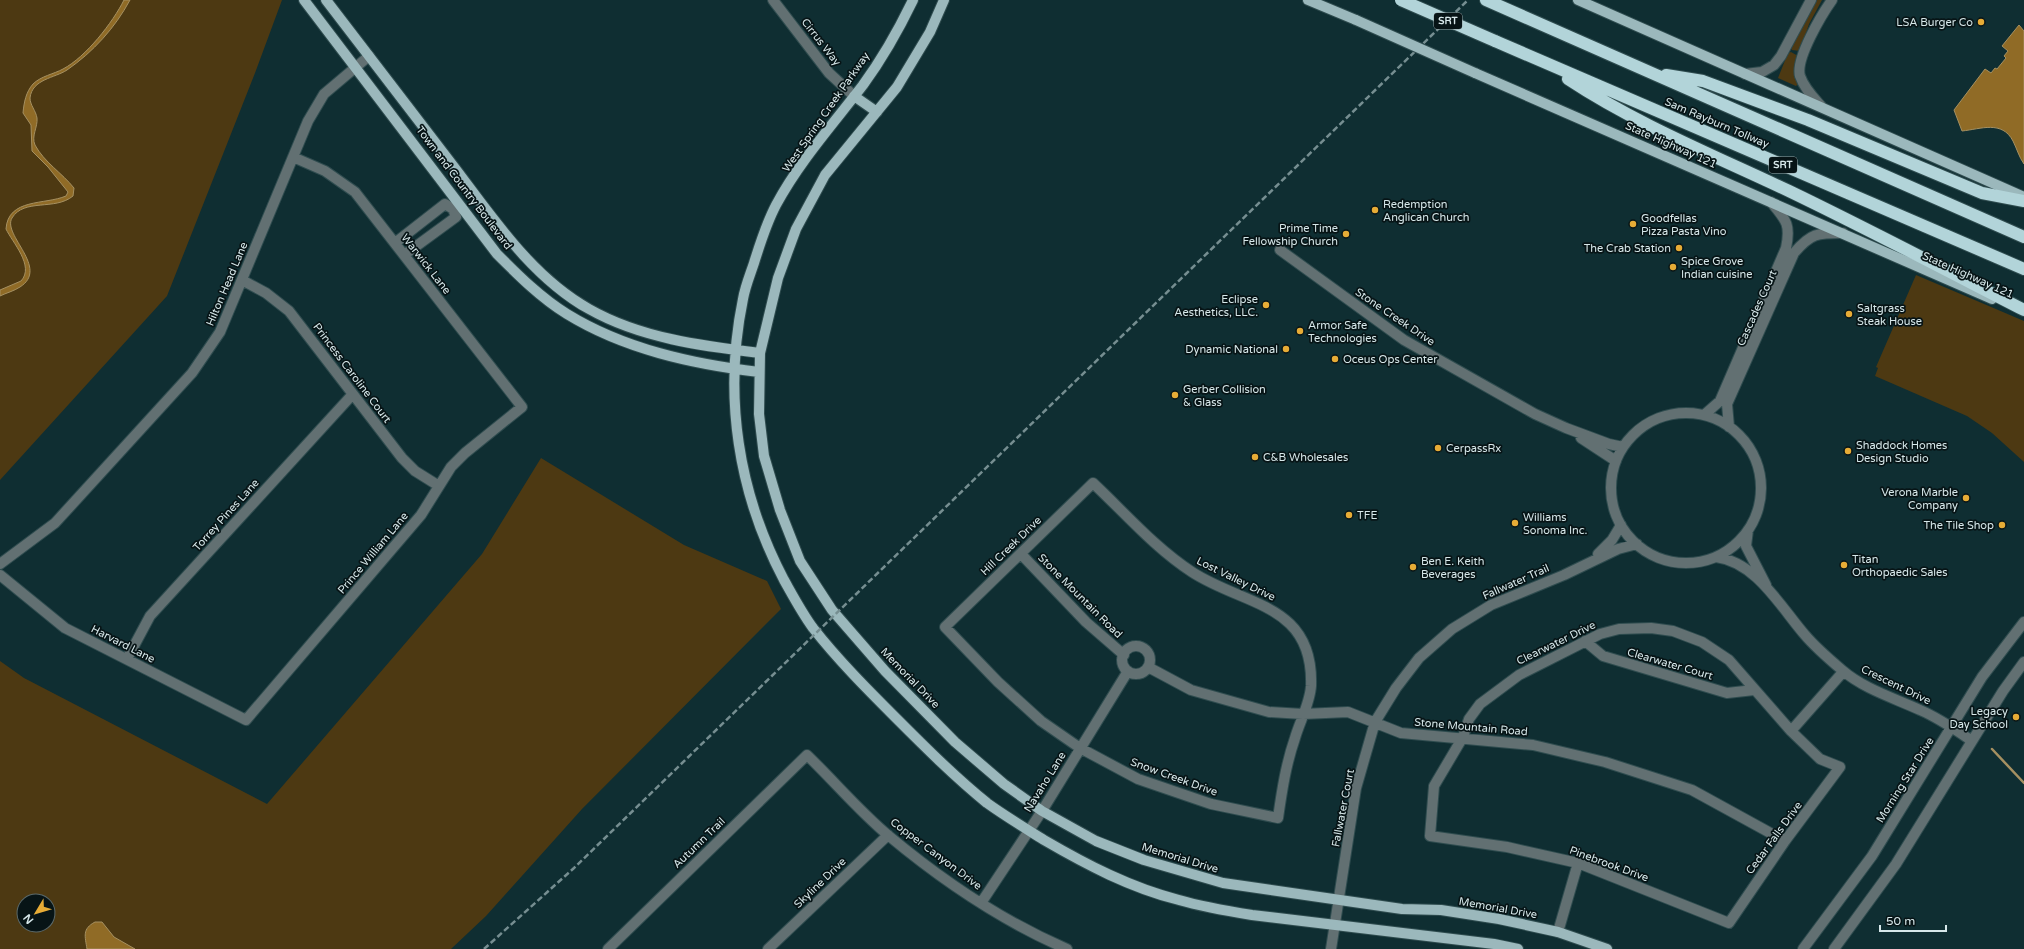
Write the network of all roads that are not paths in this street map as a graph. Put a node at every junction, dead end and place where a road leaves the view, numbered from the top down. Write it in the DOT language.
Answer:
graph roads {
  1 [pos="304,0"];
  2 [pos="326,0"];
  3 [pos="773,0"];
  4 [pos="913,0"];
  5 [pos="944,0"];
  6 [pos="1308,0"];
  7 [pos="1401,0"];
  8 [pos="1486,0"];
  9 [pos="1578,0"];
  10 [pos="1810,0"];
  11 [pos="1832,0"];
  12 [pos="369,56"];
  13 [pos="1542,61"];
  14 [pos="356,67"];
  15 [pos="1651,73"];
  16 [pos="1745,74"];
  17 [pos="854,96"];
  18 [pos="1821,106"];
  19 [pos="877,112"];
  20 [pos="293,157"];
  21 [pos="2024,197"];
  22 [pos="2024,201"];
  23 [pos="1771,202"];
  24 [pos="456,206"];
  25 [pos="486,210"];
  26 [pos="472,221"];
  27 [pos="1844,233"];
  28 [pos="2024,237"];
  29 [pos="395,243"];
  30 [pos="1280,250"];
  31 [pos="404,256"];
  32 [pos="2024,270"];
  33 [pos="242,280"];
  34 [pos="578,302"];
  35 [pos="2024,310"];
  36 [pos="2024,313"];
  37 [pos="570,316"];
  38 [pos="736,350"];
  39 [pos="760,353"];
  40 [pos="735,369"];
  41 [pos="759,372"];
  42 [pos="352,395"];
  43 [pos="522,407"];
  44 [pos="1704,415"];
  45 [pos="1729,426"];
  46 [pos="1566,428"];
  47 [pos="1623,447"];
  48 [pos="1616,462"];
  49 [pos="1093,483"];
  50 [pos="439,486"];
  51 [pos="1621,525"];
  52 [pos="1748,530"];
  53 [pos="1637,544"];
  54 [pos="1021,554"];
  55 [pos="1716,557"];
  56 [pos="1592,560"];
  57 [pos="0,564"];
  58 [pos="0,575"];
  59 [pos="1768,590"];
  60 [pos="2024,622"];
  61 [pos="946,627"];
  62 [pos="1585,641"];
  63 [pos="1124,655"];
  64 [pos="127,659"];
  65 [pos="2024,662"];
  66 [pos="1148,667"];
  67 [pos="1128,671"];
  68 [pos="1844,672"];
  69 [pos="1754,690"];
  70 [pos="1303,714"];
  71 [pos="246,720"];
  72 [pos="1375,722"];
  73 [pos="1952,728"];
  74 [pos="1791,731"];
  75 [pos="1463,737"];
  76 [pos="1972,741"];
  77 [pos="1080,748"];
  78 [pos="807,754"];
  79 [pos="1840,767"];
  80 [pos="1042,811"];
  81 [pos="1278,818"];
  82 [pos="1029,830"];
  83 [pos="888,835"];
  84 [pos="1430,836"];
  85 [pos="1785,841"];
  86 [pos="1578,863"];
  87 [pos="1338,900"];
  88 [pos="981,903"];
  89 [pos="1728,923"];
  90 [pos="1334,925"];
  91 [pos="1558,932"];
  92 [pos="608,949"];
  93 [pos="768,949"];
  94 [pos="1067,949"];
  95 [pos="1331,949"];
  96 [pos="1518,949"];
  97 [pos="1607,949"];
  98 [pos="1803,949"];
  99 [pos="1834,949"];
  1 -- 14 [label="main road, Town and Country Boulevard"];
  2 -- 12 [label="main road, Town and Country Boulevard"];
  3 -- 17 [label="street, Cirrus Way"];
  4 -- 17 [label="main road, West Spring Creek Parkway"];
  5 -- 19 [label="main road"];
  6 -- 23 [label="main road, State Highway 121, bridge"];
  7 -- 13 [label="highway, Sam Rayburn Tollway / SRT, bridge"];
  8 -- 15 [label="highway, Sam Rayburn Tollway"];
  9 -- 16 [label="main road"];
  10 -- 16 [label="street"];
  11 -- 18 [label="street"];
  12 -- 14 [label="street, Hilton Head Lane"];
  12 -- 25 [label="main road, Town and Country Boulevard"];
  13 -- 32 [label="highway, Sam Rayburn Tollway / SRT"];
  13 -- 35 [label="highway"];
  14 -- 20 [label="street, Hilton Head Lane"];
  14 -- 24 [label="main road, Town and Country Boulevard"];
  15 -- 22 [label="highway"];
  15 -- 28 [label="highway, Sam Rayburn Tollway"];
  16 -- 18 [label="main road"];
  17 -- 19 [label="main road"];
  17 -- 38 [label="main road, West Spring Creek Parkway"];
  18 -- 21 [label="main road"];
  19 -- 39 [label="main road"];
  20 -- 29 [label="street, Warwick Lane"];
  20 -- 33 [label="street, Hilton Head Lane"];
  23 -- 27 [label="main road, State Highway 121"];
  23 -- 44 [label="street, Cascades Court"];
  24 -- 26 [label="main road, Town and Country Boulevard"];
  24 -- 29 [label="street"];
  24 -- 31 [label="street"];
  25 -- 26 [label="main road"];
  25 -- 34 [label="main road, Town and Country Boulevard"];
  26 -- 37 [label="main road, Town and Country Boulevard"];
  27 -- 36 [label="main road, State Highway 121"];
  27 -- 45 [label="street, Cascades Court"];
  29 -- 31 [label="street, Warwick Lane"];
  30 -- 46 [label="street, Stone Creek Drive"];
  31 -- 43 [label="street, Warwick Lane"];
  33 -- 42 [label="street, Princess Caroline Court"];
  33 -- 57 [label="street, Hilton Head Lane"];
  34 -- 37 [label="main road"];
  34 -- 38 [label="main road, Town and Country Boulevard"];
  37 -- 40 [label="main road, Town and Country Boulevard"];
  38 -- 39 [label="main road, Town and Country Boulevard"];
  38 -- 40 [label="main road, West Spring Creek Parkway"];
  39 -- 41 [label="main road"];
  40 -- 41 [label="main road, Town and Country Boulevard"];
  40 -- 82 [label="main road, West Spring Creek Parkway"];
  41 -- 80 [label="main road, Memorial Drive"];
  42 -- 50 [label="street, Princess Caroline Court"];
  42 -- 64 [label="street, Torrey Pines Lane"];
  43 -- 50 [label="street, Prince William Lane"];
  44 -- 45 [label="street"];
  44 -- 47 [label="street"];
  45 -- 52 [label="street"];
  46 -- 47 [label="street, Stone Creek Drive"];
  46 -- 48 [label="street, Stone Creek Drive"];
  47 -- 48 [label="street"];
  48 -- 51 [label="street"];
  49 -- 54 [label="street, Hill Creek Drive"];
  49 -- 70 [label="street, Lost Valley Drive"];
  50 -- 71 [label="street, Prince William Lane"];
  51 -- 53 [label="street"];
  51 -- 56 [label="street, Fallwater Trail"];
  52 -- 55 [label="street"];
  52 -- 59 [label="street, Crescent Drive"];
  53 -- 55 [label="street"];
  53 -- 56 [label="street, Fallwater Trail"];
  54 -- 61 [label="street, Hill Creek Drive"];
  54 -- 63 [label="street, Stone Mountain Road"];
  55 -- 59 [label="street, Crescent Drive"];
  56 -- 72 [label="street, Fallwater Trail"];
  58 -- 64 [label="street, Harvard Lane"];
  59 -- 68 [label="street, Crescent Drive"];
  60 -- 73 [label="street, Morning Star Drive"];
  61 -- 77 [label="street, Snow Creek Drive"];
  62 -- 69 [label="street, Clearwater Court"];
  62 -- 69 [label="street, Clearwater Drive"];
  62 -- 75 [label="street, Clearwater Drive"];
  63 -- 66 [label="street, Stone Mountain Road"];
  63 -- 67 [label="street, Stone Mountain Road"];
  64 -- 71 [label="street, Harvard Lane"];
  65 -- 76 [label="street"];
  66 -- 67 [label="street"];
  66 -- 70 [label="street, Stone Mountain Road"];
  67 -- 77 [label="street, Navaho Lane"];
  68 -- 73 [label="street, Crescent Drive"];
  68 -- 74 [label="street"];
  69 -- 74 [label="street, Clearwater Drive"];
  70 -- 72 [label="street, Stone Mountain Road"];
  70 -- 81 [label="street, Lost Valley Drive"];
  72 -- 75 [label="street, Stone Mountain Road"];
  72 -- 87 [label="street, Fallwater Court"];
  73 -- 76 [label="street, Crescent Drive"];
  73 -- 98 [label="street, Morning Star Drive"];
  74 -- 79 [label="street, Clearwater Drive"];
  75 -- 84 [label="street, Clearwater Drive"];
  75 -- 85 [label="street, Stone Mountain Road"];
  76 -- 99 [label="street"];
  77 -- 80 [label="street, Navaho Lane"];
  77 -- 81 [label="street, Snow Creek Drive"];
  78 -- 83 [label="street, Copper Canyon Drive"];
  78 -- 92 [label="street, Autumn Trail"];
  79 -- 85 [label="street, Cedar Falls Drive"];
  80 -- 82 [label="street, Navaho Lane"];
  80 -- 87 [label="main road, Memorial Drive"];
  82 -- 88 [label="street, Navaho Lane"];
  82 -- 90 [label="main road"];
  83 -- 88 [label="street, Copper Canyon Drive"];
  83 -- 93 [label="street, Skyline Drive"];
  84 -- 86 [label="street, Pinebrook Drive"];
  85 -- 89 [label="street, Cedar Falls Drive"];
  86 -- 89 [label="street, Pinebrook Drive"];
  86 -- 91 [label="street"];
  87 -- 90 [label="street, Fallwater Court"];
  87 -- 91 [label="main road, Memorial Drive"];
  88 -- 94 [label="street, Copper Canyon Drive"];
  90 -- 95 [label="street, Fallwater Court"];
  90 -- 96 [label="main road"];
  91 -- 97 [label="main road, Memorial Drive"];
}
